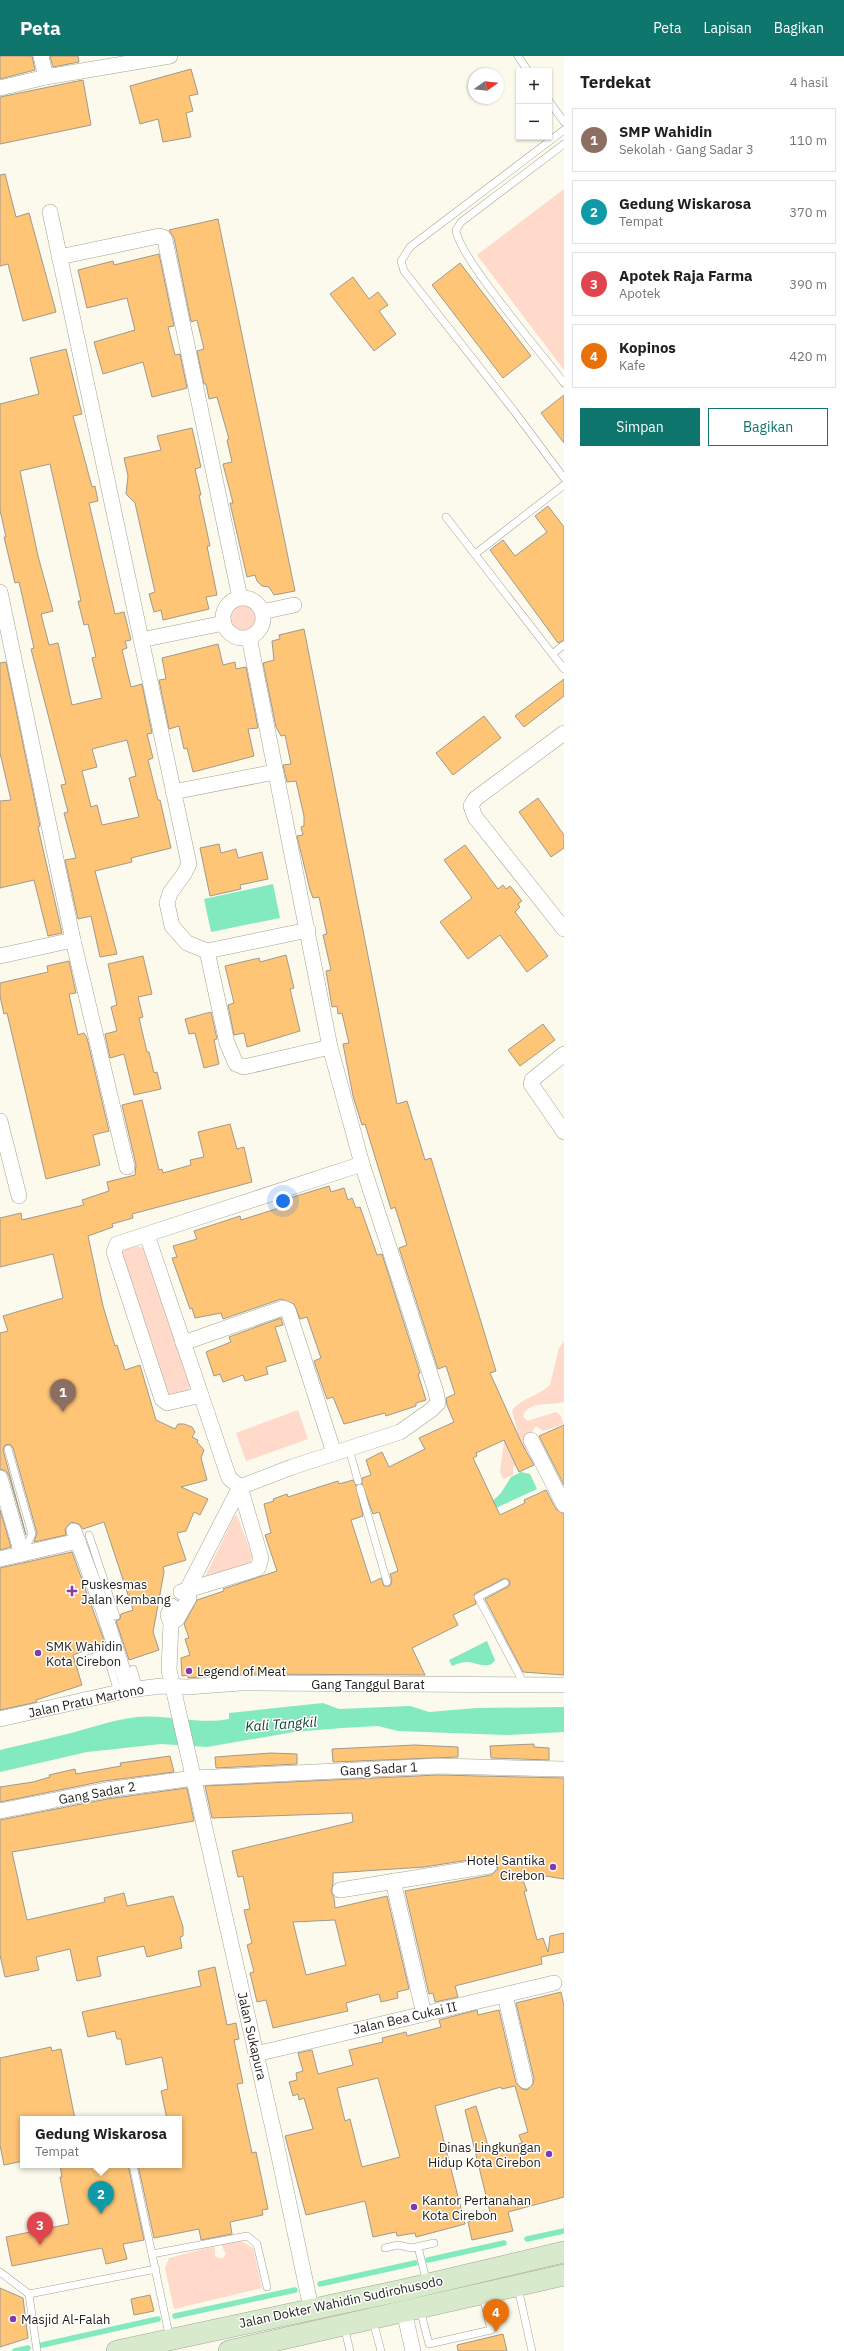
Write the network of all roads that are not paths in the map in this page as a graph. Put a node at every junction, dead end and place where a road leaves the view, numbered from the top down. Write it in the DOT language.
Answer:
graph roads {
  1 [pos="41,56"];
  2 [pos="170,56"];
  3 [pos="518,56"];
  4 [pos="526,68"];
  5 [pos="46,77"];
  6 [pos="0,88"];
  7 [pos="551,104"];
  8 [pos="564,122"];
  9 [pos="564,130"];
  10 [pos="564,144"];
  11 [pos="50,212"];
  12 [pos="59,257"];
  13 [pos="564,383"];
  14 [pos="564,478"];
  15 [pos="564,485"];
  16 [pos="446,517"];
  17 [pos="475,554"];
  18 [pos="0,592"];
  19 [pos="240,598"];
  20 [pos="294,605"];
  21 [pos="262,612"];
  22 [pos="224,623"];
  23 [pos="249,637"];
  24 [pos="141,640"];
  25 [pos="564,645"];
  26 [pos="552,654"];
  27 [pos="564,669"];
  28 [pos="564,733"];
  29 [pos="275,772"];
  30 [pos="173,792"];
  31 [pos="564,929"];
  32 [pos="308,930"];
  33 [pos="73,940"];
  34 [pos="207,951"];
  35 [pos="0,956"];
  36 [pos="330,1047"];
  37 [pos="564,1054"];
  38 [pos="0,1121"];
  39 [pos="564,1132"];
  40 [pos="362,1164"];
  41 [pos="127,1167"];
  42 [pos="19,1196"];
  43 [pos="147,1235"];
  44 [pos="183,1343"];
  45 [pos="201,1395"];
  46 [pos="531,1440"];
  47 [pos="8,1449"];
  48 [pos="342,1451"];
  49 [pos="15,1474"];
  50 [pos="0,1478"];
  51 [pos="240,1487"];
  52 [pos="564,1505"];
  53 [pos="80,1536"];
  54 [pos="22,1553"];
  55 [pos="0,1560"];
  56 [pos="387,1582"];
  57 [pos="505,1583"];
  58 [pos="179,1596"];
  59 [pos="116,1616"];
  60 [pos="171,1623"];
  61 [pos="87,1659"];
  62 [pos="133,1669"];
  63 [pos="524,1684"];
  64 [pos="564,1685"];
  65 [pos="173,1686"];
  66 [pos="128,1691"];
  67 [pos="0,1719"];
  68 [pos="564,1769"];
  69 [pos="193,1771"];
  70 [pos="0,1811"];
  71 [pos="489,1866"];
  72 [pos="393,1881"];
  73 [pos="340,1890"];
  74 [pos="554,1983"];
  75 [pos="505,1995"];
  76 [pos="424,2014"];
  77 [pos="256,2054"];
  78 [pos="525,2081"];
  79 [pos="134,2168"];
  80 [pos="434,2243"];
  81 [pos="418,2246"];
  82 [pos="385,2248"];
  83 [pos="564,2252"];
  84 [pos="152,2254"];
  85 [pos="156,2269"];
  86 [pos="0,2272"];
  87 [pos="564,2275"];
  88 [pos="427,2284"];
  89 [pos="517,2286"];
  90 [pos="267,2287"];
  91 [pos="28,2294"];
  92 [pos="483,2294"];
  93 [pos="311,2308"];
  94 [pos="412,2310"];
  95 [pos="373,2318"];
  96 [pos="344,2325"];
  97 [pos="170,2339"];
  98 [pos="430,2348"];
  99 [pos="37,2351"];
  100 [pos="117,2351"];
  101 [pos="229,2351"];
  102 [pos="350,2351"];
  103 [pos="381,2351"];
  104 [pos="413,2351"];
  105 [pos="532,2351"];
  1 -- 5 [label="street"];
  2 -- 5 [label="street"];
  3 -- 4 [label="lane"];
  5 -- 6 [label="street"];
  7 -- 8 [label="lane"];
  9 -- 14 [label="lane"];
  10 -- 13 [label="lane"];
  11 -- 12 [label="street"];
  12 -- 19 [label="street"];
  12 -- 24 [label="street"];
  15 -- 17 [label="lane"];
  16 -- 17 [label="lane"];
  17 -- 26 [label="lane"];
  18 -- 33 [label="street"];
  19 -- 21 [label="street"];
  19 -- 22 [label="street"];
  20 -- 21 [label="street"];
  21 -- 23 [label="street"];
  22 -- 23 [label="street"];
  22 -- 24 [label="street"];
  23 -- 29 [label="street"];
  24 -- 30 [label="street"];
  25 -- 26 [label="lane"];
  26 -- 27 [label="lane"];
  28 -- 31 [label="street"];
  29 -- 30 [label="street"];
  29 -- 32 [label="street"];
  30 -- 34 [label="street"];
  32 -- 34 [label="street"];
  32 -- 36 [label="street"];
  33 -- 35 [label="street"];
  33 -- 41 [label="street"];
  34 -- 36 [label="street"];
  36 -- 40 [label="street"];
  37 -- 39 [label="street"];
  38 -- 42 [label="street"];
  40 -- 43 [label="street"];
  40 -- 48 [label="street"];
  43 -- 44 [label="street"];
  43 -- 45 [label="street"];
  44 -- 45 [label="street"];
  44 -- 48 [label="street"];
  45 -- 51 [label="street"];
  46 -- 52 [label="street"];
  47 -- 49 [label="lane"];
  48 -- 51 [label="street"];
  48 -- 56 [label="lane"];
  49 -- 50 [label="lane"];
  49 -- 54 [label="lane"];
  50 -- 54 [label="street"];
  51 -- 58 [label="street"];
  51 -- 58 [label="street"];
  53 -- 54 [label="street"];
  53 -- 59 [label="lane"];
  53 -- 66 [label="street"];
  54 -- 55 [label="street"];
  57 -- 63 [label="lane"];
  58 -- 60 [label="street, Jalan Sukapura"];
  58 -- 60 [label="street"];
  60 -- 65 [label="street, Jalan Sukapura"];
  61 -- 66 [label="lane"];
  62 -- 66 [label="lane"];
  63 -- 64 [label="street, Gang Tanggul Barat"];
  63 -- 65 [label="street, Gang Tanggul Barat"];
  65 -- 66 [label="street, Jalan Pratu Martono"];
  65 -- 69 [label="street, Jalan Sukapura"];
  66 -- 67 [label="street, Jalan Pratu Martono"];
  68 -- 69 [label="street, Gang Sadar 1"];
  69 -- 70 [label="street, Gang Sadar 2"];
  69 -- 77 [label="street, Jalan Sukapura"];
  71 -- 72 [label="street"];
  72 -- 73 [label="street"];
  72 -- 76 [label="street"];
  74 -- 75 [label="street, Jalan Bea Cukai II"];
  75 -- 76 [label="street, Jalan Bea Cukai II"];
  75 -- 78 [label="street"];
  76 -- 77 [label="street, Jalan Bea Cukai II"];
  77 -- 93 [label="street, Jalan Sukapura"];
  79 -- 84 [label="lane"];
  80 -- 81 [label="lane"];
  81 -- 82 [label="lane"];
  81 -- 88 [label="lane"];
  83 -- 88 [label="main road, Jalan Dokter Wahidin Sudirohusodo"];
  84 -- 85 [label="lane"];
  84 -- 90 [label="lane"];
  85 -- 91 [label="lane"];
  85 -- 97 [label="lane"];
  86 -- 91 [label="lane"];
  87 -- 89 [label="main road, Jalan Dokter Wahidin Sudirohusodo"];
  88 -- 93 [label="main road, Jalan Dokter Wahidin Sudirohusodo"];
  89 -- 92 [label="main road, Jalan Dokter Wahidin Sudirohusodo"];
  89 -- 105 [label="lane"];
  91 -- 99 [label="lane"];
  92 -- 94 [label="main road, Jalan Dokter Wahidin Sudirohusodo"];
  92 -- 98 [label="lane"];
  93 -- 97 [label="main road, Jalan Dokter Wahidin Sudirohusodo"];
  94 -- 95 [label="main road, Jalan Dokter Wahidin Sudirohusodo"];
  94 -- 98 [label="lane"];
  94 -- 104 [label="street"];
  95 -- 96 [label="main road, Jalan Dokter Wahidin Sudirohusodo"];
  95 -- 103 [label="lane"];
  96 -- 101 [label="main road, Jalan Dokter Wahidin Sudirohusodo"];
  96 -- 102 [label="lane"];
  97 -- 100 [label="main road, Jalan Dokter Wahidin Sudirohusodo"];
}
